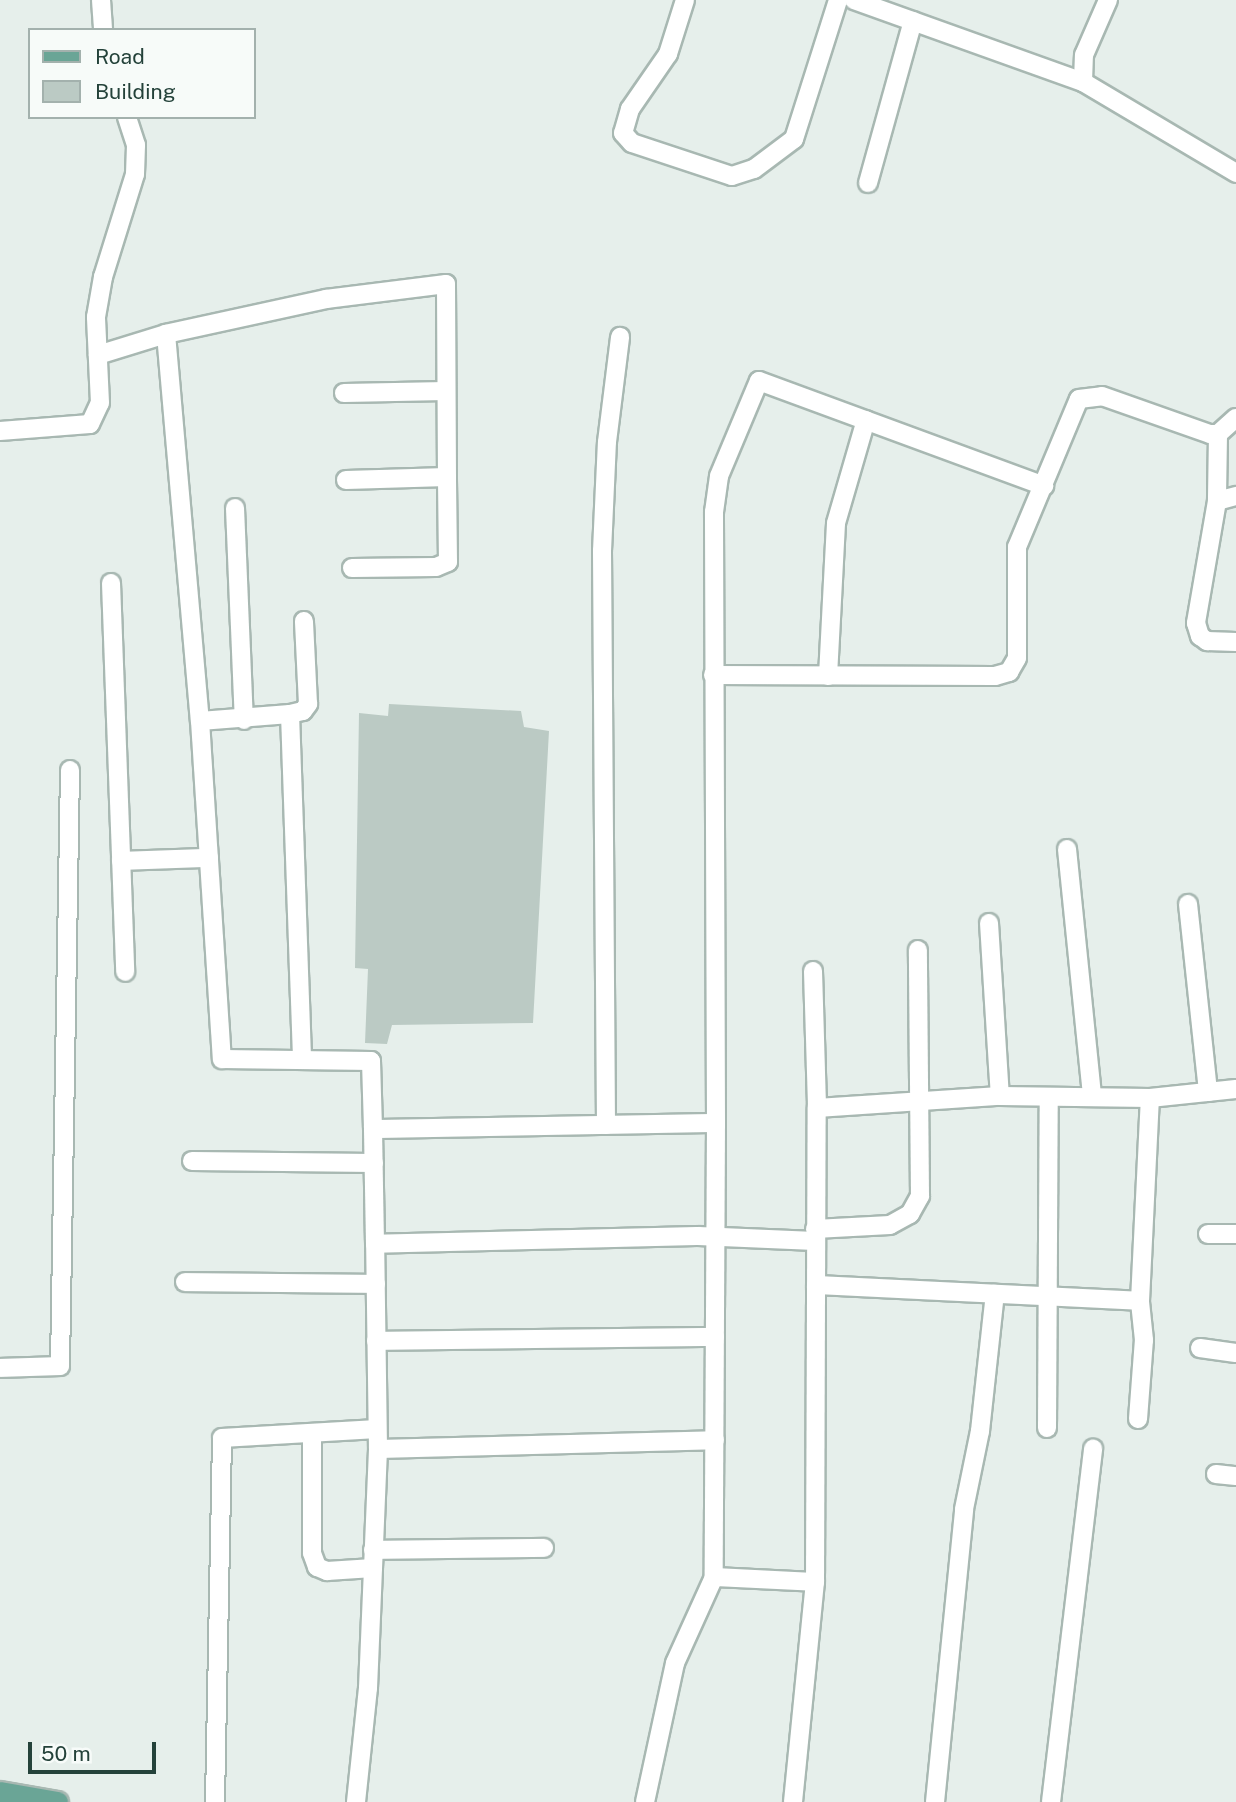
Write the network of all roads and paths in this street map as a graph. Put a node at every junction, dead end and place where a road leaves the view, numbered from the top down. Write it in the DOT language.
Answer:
graph roads {
  1 [pos="102,0"];
  2 [pos="685,0"];
  3 [pos="838,0"];
  4 [pos="854,0"];
  5 [pos="1108,0"];
  6 [pos="913,21"];
  7 [pos="103,28"];
  8 [pos="1083,82"];
  9 [pos="128,119"];
  10 [pos="1236,173"];
  11 [pos="868,183"];
  12 [pos="166,334"];
  13 [pos="620,338"];
  14 [pos="98,355"];
  15 [pos="446,391"];
  16 [pos="344,393"];
  17 [pos="1236,418"];
  18 [pos="866,420"];
  19 [pos="0,431"];
  20 [pos="1218,434"];
  21 [pos="447,477"];
  22 [pos="346,480"];
  23 [pos="1044,486"];
  24 [pos="1236,496"];
  25 [pos="1217,501"];
  26 [pos="235,508"];
  27 [pos="352,568"];
  28 [pos="111,583"];
  29 [pos="304,621"];
  30 [pos="1236,642"];
  31 [pos="713,675"];
  32 [pos="828,676"];
  33 [pos="290,714"];
  34 [pos="244,720"];
  35 [pos="200,721"];
  36 [pos="70,770"];
  37 [pos="1067,849"];
  38 [pos="209,858"];
  39 [pos="121,861"];
  40 [pos="1188,904"];
  41 [pos="989,923"];
  42 [pos="918,950"];
  43 [pos="813,971"];
  44 [pos="125,972"];
  45 [pos="302,1060"];
  46 [pos="1236,1089"];
  47 [pos="1208,1092"];
  48 [pos="999,1096"];
  49 [pos="1049,1097"];
  50 [pos="1092,1097"];
  51 [pos="1150,1098"];
  52 [pos="921,1100"];
  53 [pos="817,1108"];
  54 [pos="716,1123"];
  55 [pos="606,1125"];
  56 [pos="373,1129"];
  57 [pos="192,1161"];
  58 [pos="374,1163"];
  59 [pos="1208,1234"];
  60 [pos="1236,1234"];
  61 [pos="815,1235"];
  62 [pos="715,1237"];
  63 [pos="376,1244"];
  64 [pos="185,1282"];
  65 [pos="376,1284"];
  66 [pos="816,1285"];
  67 [pos="995,1294"];
  68 [pos="1051,1297"];
  69 [pos="1140,1301"];
  70 [pos="715,1338"];
  71 [pos="376,1341"];
  72 [pos="1200,1348"];
  73 [pos="1236,1353"];
  74 [pos="0,1368"];
  75 [pos="1138,1419"];
  76 [pos="1047,1428"];
  77 [pos="377,1429"];
  78 [pos="312,1433"];
  79 [pos="715,1440"];
  80 [pos="1093,1448"];
  81 [pos="378,1449"];
  82 [pos="1216,1474"];
  83 [pos="1236,1476"];
  84 [pos="544,1548"];
  85 [pos="373,1559"];
  86 [pos="714,1577"];
  87 [pos="815,1583"];
  88 [pos="0,1792"];
  89 [pos="57,1802"];
  90 [pos="215,1802"];
  91 [pos="356,1802"];
  92 [pos="645,1802"];
  93 [pos="793,1802"];
  94 [pos="936,1802"];
  95 [pos="1051,1802"];
  1 -- 7 [label="street"];
  2 -- 3 [label="street"];
  4 -- 6 [label="street"];
  5 -- 8 [label="street"];
  6 -- 8 [label="street"];
  6 -- 11 [label="street"];
  8 -- 10 [label="street"];
  9 -- 14 [label="street"];
  12 -- 14 [label="street"];
  12 -- 15 [label="street"];
  12 -- 35 [label="street"];
  13 -- 55 [label="street"];
  14 -- 19 [label="street"];
  15 -- 16 [label="street"];
  15 -- 21 [label="street"];
  17 -- 20 [label="street"];
  18 -- 23 [label="street"];
  18 -- 31 [label="street"];
  18 -- 32 [label="street"];
  20 -- 23 [label="street"];
  20 -- 25 [label="street"];
  21 -- 22 [label="street"];
  21 -- 27 [label="street"];
  23 -- 32 [label="street"];
  24 -- 25 [label="street"];
  25 -- 30 [label="street"];
  26 -- 34 [label="street"];
  28 -- 39 [label="street"];
  29 -- 33 [label="street"];
  31 -- 32 [label="street"];
  31 -- 54 [label="street"];
  33 -- 34 [label="street"];
  33 -- 45 [label="street"];
  34 -- 35 [label="street"];
  35 -- 38 [label="street"];
  36 -- 74 [label="street"];
  37 -- 50 [label="street"];
  38 -- 39 [label="street"];
  38 -- 45 [label="street"];
  39 -- 44 [label="street"];
  40 -- 47 [label="street"];
  41 -- 48 [label="street"];
  42 -- 52 [label="street"];
  43 -- 53 [label="street"];
  45 -- 56 [label="street"];
  46 -- 47 [label="street"];
  47 -- 51 [label="street"];
  48 -- 49 [label="street"];
  48 -- 52 [label="street"];
  49 -- 50 [label="street"];
  49 -- 68 [label="street"];
  50 -- 51 [label="street"];
  51 -- 69 [label="street"];
  52 -- 53 [label="street"];
  52 -- 61 [label="street"];
  53 -- 61 [label="street"];
  54 -- 55 [label="street"];
  54 -- 62 [label="street"];
  55 -- 56 [label="street"];
  56 -- 58 [label="street"];
  57 -- 58 [label="street"];
  58 -- 63 [label="street"];
  59 -- 60 [label="street"];
  61 -- 62 [label="street"];
  61 -- 66 [label="street"];
  62 -- 63 [label="street"];
  62 -- 70 [label="street"];
  63 -- 65 [label="street"];
  64 -- 65 [label="street"];
  65 -- 71 [label="street"];
  66 -- 67 [label="street"];
  66 -- 87 [label="street"];
  67 -- 68 [label="street"];
  67 -- 94 [label="street"];
  68 -- 69 [label="street"];
  68 -- 76 [label="street"];
  69 -- 75 [label="street"];
  70 -- 71 [label="street"];
  70 -- 79 [label="street"];
  71 -- 77 [label="street"];
  72 -- 73 [label="street"];
  77 -- 78 [label="street"];
  77 -- 81 [label="street"];
  78 -- 85 [label="street"];
  78 -- 90 [label="street"];
  79 -- 81 [label="street"];
  79 -- 86 [label="street"];
  80 -- 95 [label="street"];
  81 -- 85 [label="street"];
  82 -- 83 [label="street"];
  84 -- 85 [label="street"];
  85 -- 91 [label="street"];
  86 -- 87 [label="street"];
  86 -- 92 [label="street"];
  87 -- 93 [label="street"];
  88 -- 89 [label="main road"];
}
